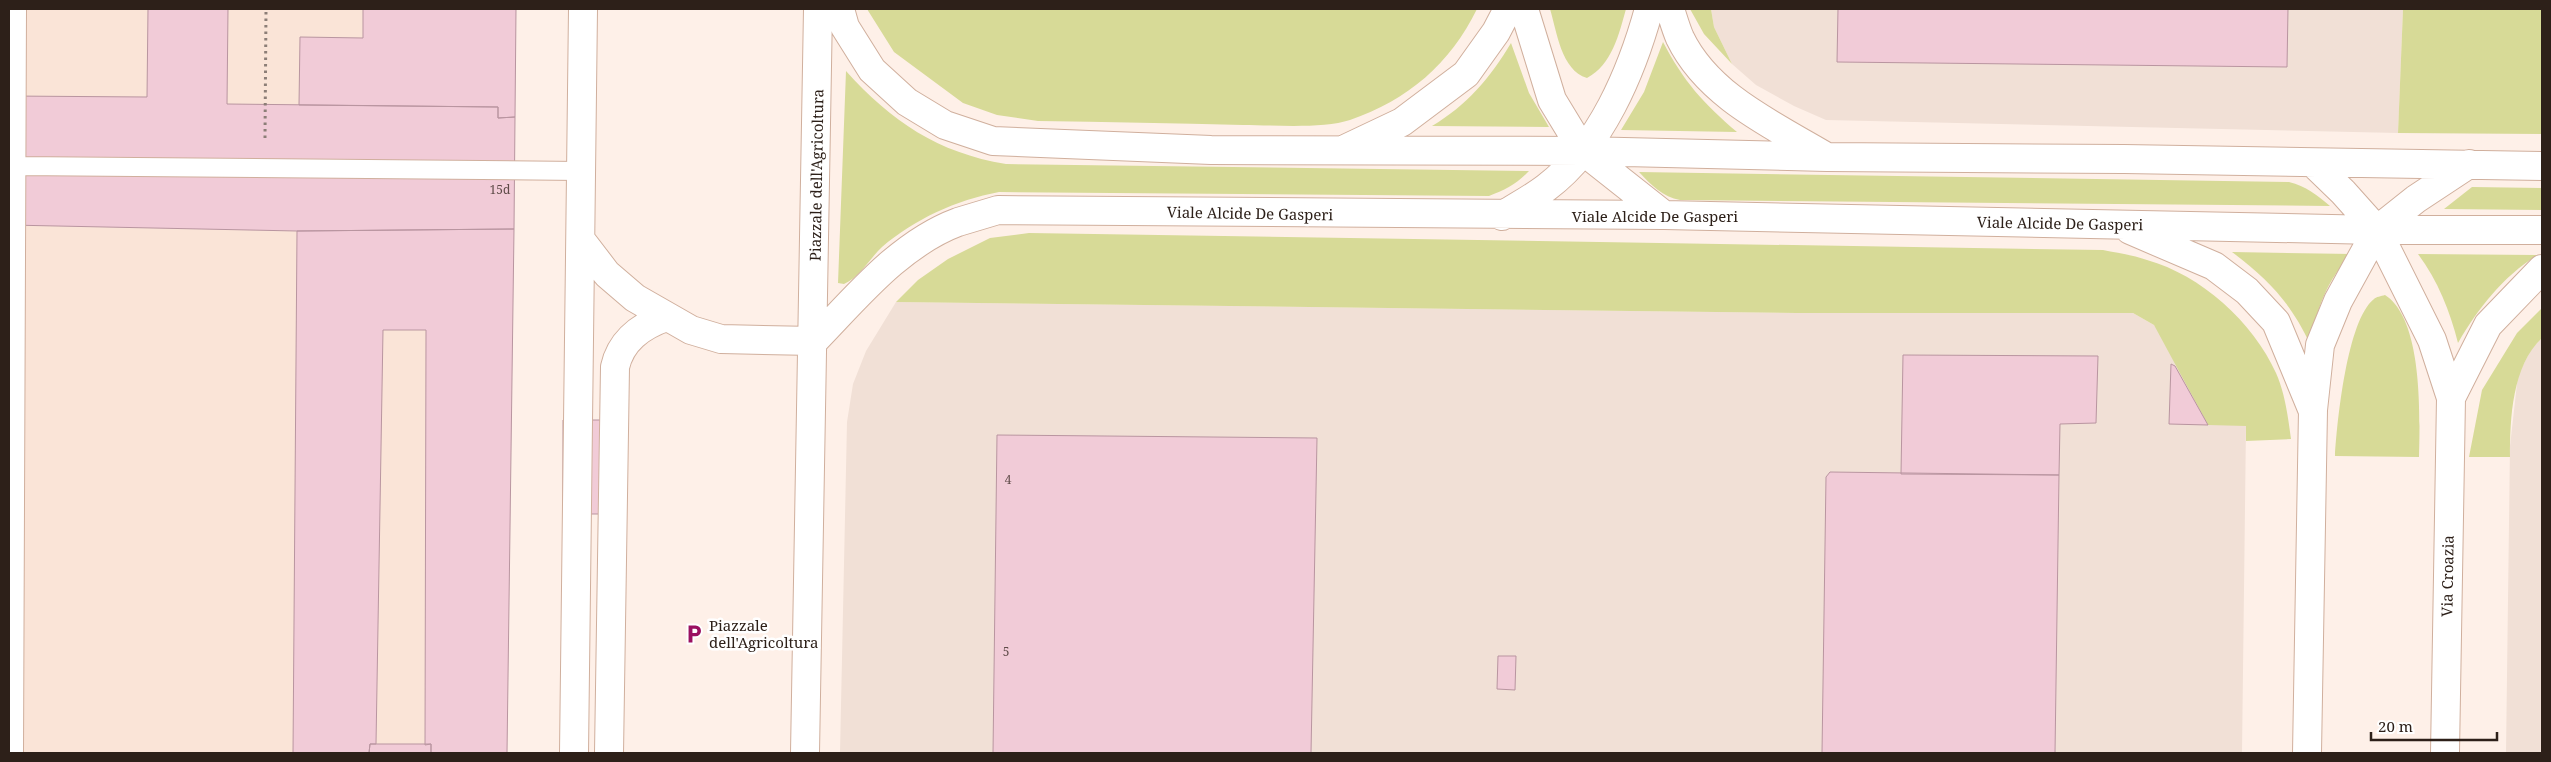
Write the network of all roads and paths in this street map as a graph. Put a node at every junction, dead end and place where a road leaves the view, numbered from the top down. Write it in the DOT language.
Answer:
graph roads {
  1 [pos="18,9"];
  2 [pos="266,9"];
  3 [pos="582,9"];
  4 [pos="818,9"];
  5 [pos="840,9"];
  6 [pos="1508,9"];
  7 [pos="1524,9"];
  8 [pos="1649,9"];
  9 [pos="1670,9"];
  10 [pos="1583,151"];
  11 [pos="1339,152"];
  12 [pos="1827,157"];
  13 [pos="2313,163"];
  14 [pos="2469,164"];
  15 [pos="17,166"];
  16 [pos="2542,166"];
  17 [pos="264,169"];
  18 [pos="581,172"];
  19 [pos="1664,215"];
  20 [pos="1502,216"];
  21 [pos="2116,224"];
  22 [pos="2377,230"];
  23 [pos="2542,230"];
  24 [pos="580,240"];
  25 [pos="2542,270"];
  26 [pos="666,317"];
  27 [pos="814,341"];
  28 [pos="2451,398"];
  29 [pos="2313,410"];
  30 [pos="14,753"];
  31 [pos="574,753"];
  32 [pos="609,753"];
  33 [pos="805,753"];
  34 [pos="2307,753"];
  35 [pos="2445,753"];
  1 -- 15 [label="lane"];
  2 -- 17 [label="path"];
  3 -- 18 [label="street"];
  4 -- 27 [label="street, Piazzale dell'Agricoltura"];
  5 -- 11 [label="street"];
  6 -- 11 [label="street"];
  7 -- 10 [label="street"];
  8 -- 10 [label="street"];
  9 -- 12 [label="street"];
  10 -- 11 [label="street"];
  10 -- 12 [label="street"];
  10 -- 19 [label="street"];
  10 -- 20 [label="street"];
  12 -- 13 [label="street"];
  13 -- 14 [label="street"];
  13 -- 22 [label="street, Via Croazia"];
  14 -- 16 [label="street"];
  14 -- 22 [label="street"];
  15 -- 17 [label="lane"];
  15 -- 30 [label="lane"];
  17 -- 18 [label="lane"];
  18 -- 24 [label="street"];
  19 -- 20 [label="street, Viale Alcide De Gasperi"];
  19 -- 21 [label="street, Viale Alcide De Gasperi"];
  20 -- 27 [label="street, Viale Alcide De Gasperi"];
  21 -- 22 [label="street, Viale Alcide De Gasperi"];
  21 -- 29 [label="street"];
  22 -- 23 [label="street, Viale Alcide De Gasperi"];
  22 -- 28 [label="street, Via Croazia"];
  22 -- 29 [label="street"];
  24 -- 26 [label="street"];
  24 -- 31 [label="street"];
  25 -- 28 [label="street, Via Croazia"];
  26 -- 27 [label="street"];
  26 -- 32 [label="street"];
  27 -- 33 [label="street, Piazzale dell'Agricoltura"];
  28 -- 35 [label="street, Via Croazia"];
  29 -- 34 [label="street"];
}
